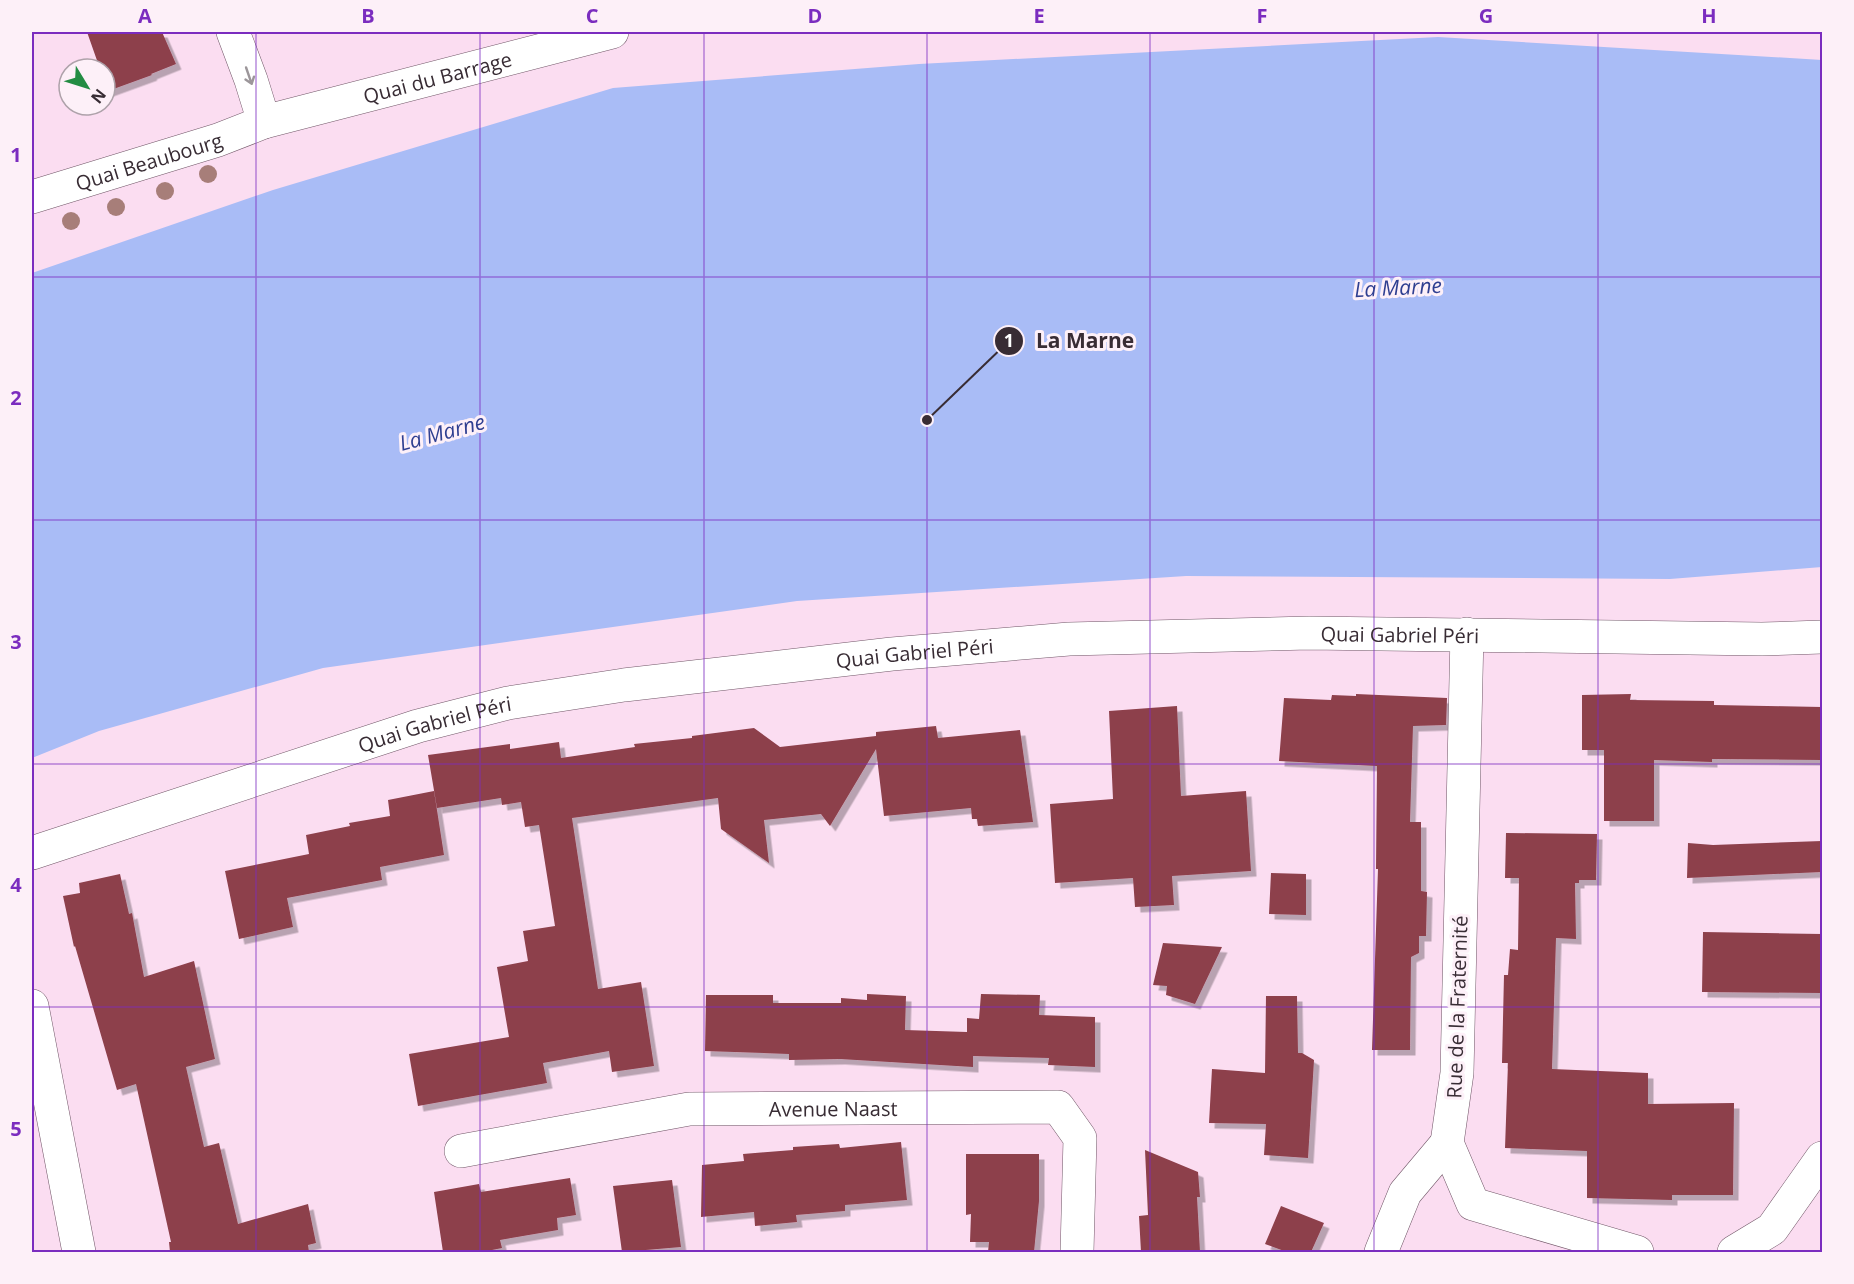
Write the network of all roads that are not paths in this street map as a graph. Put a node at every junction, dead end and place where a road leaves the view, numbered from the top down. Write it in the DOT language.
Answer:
graph roads {
  1 [pos="233,32"];
  2 [pos="612,32"];
  3 [pos="264,122"];
  4 [pos="32,197"];
  5 [pos="1467,634"];
  6 [pos="1822,637"];
  7 [pos="32,853"];
  8 [pos="32,1006"];
  9 [pos="1448,1143"];
  10 [pos="461,1151"];
  11 [pos="1822,1158"];
  12 [pos="1778,1241"];
  13 [pos="79,1252"];
  14 [pos="1077,1252"];
  15 [pos="1380,1252"];
  16 [pos="1637,1252"];
  17 [pos="1734,1252"];
  1 -- 3 [label="street, one-way"];
  2 -- 3 [label="street, Quai du Barrage"];
  3 -- 4 [label="street, Quai Beaubourg"];
  5 -- 6 [label="street, Quai Gabriel Péri"];
  5 -- 7 [label="street, Quai Gabriel Péri"];
  5 -- 9 [label="street, Rue de la Fraternité"];
  8 -- 13 [label="street"];
  9 -- 15 [label="street"];
  9 -- 16 [label="street, Rue de la Fraternité"];
  10 -- 14 [label="street, Avenue Naast"];
  11 -- 12 [label="street"];
  12 -- 17 [label="street"];
}
